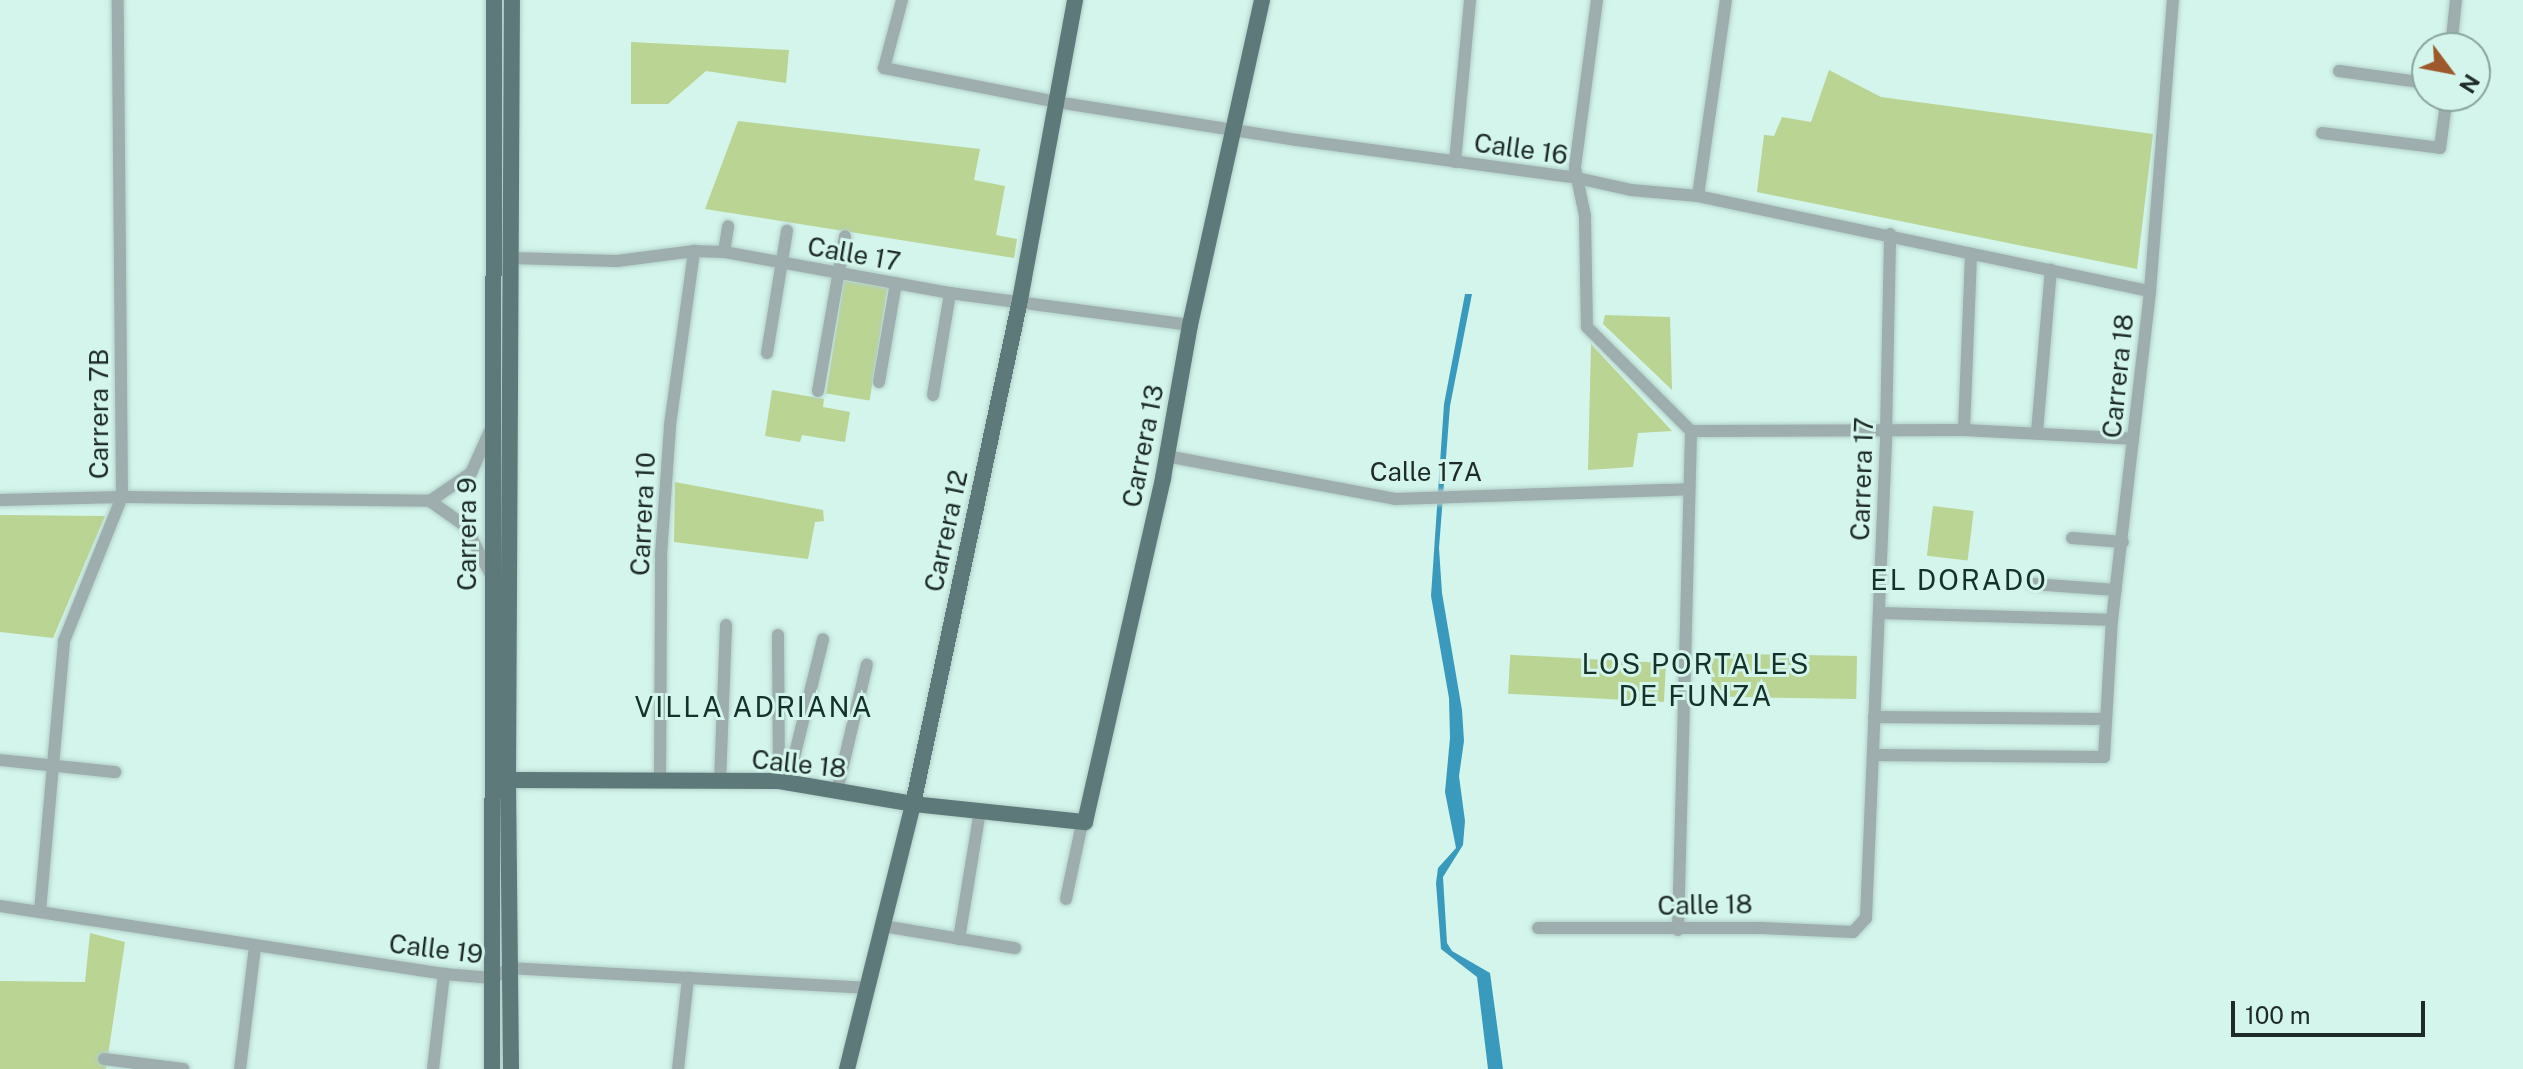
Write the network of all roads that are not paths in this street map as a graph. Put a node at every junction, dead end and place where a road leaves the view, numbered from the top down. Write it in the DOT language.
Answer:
graph roads {
  1 [pos="118,0"];
  2 [pos="494,0"];
  3 [pos="512,0"];
  4 [pos="902,0"];
  5 [pos="1075,0"];
  6 [pos="1262,0"];
  7 [pos="1470,0"];
  8 [pos="1597,0"];
  9 [pos="1726,0"];
  10 [pos="2173,0"];
  11 [pos="2456,0"];
  12 [pos="2453,32"];
  13 [pos="2339,71"];
  14 [pos="2411,81"];
  15 [pos="1057,102"];
  16 [pos="2445,112"];
  17 [pos="1234,130"];
  18 [pos="2322,133"];
  19 [pos="1455,162"];
  20 [pos="1577,178"];
  21 [pos="1698,196"];
  22 [pos="728,226"];
  23 [pos="787,231"];
  24 [pos="1890,234"];
  25 [pos="845,236"];
  26 [pos="694,251"];
  27 [pos="724,252"];
  28 [pos="1971,255"];
  29 [pos="510,258"];
  30 [pos="783,264"];
  31 [pos="2051,270"];
  32 [pos="838,273"];
  33 [pos="896,283"];
  34 [pos="2150,291"];
  35 [pos="950,293"];
  36 [pos="1020,300"];
  37 [pos="1190,325"];
  38 [pos="767,353"];
  39 [pos="879,382"];
  40 [pos="818,391"];
  41 [pos="933,395"];
  42 [pos="491,428"];
  43 [pos="1964,430"];
  44 [pos="1691,431"];
  45 [pos="1886,431"];
  46 [pos="2037,432"];
  47 [pos="2133,439"];
  48 [pos="1166,456"];
  49 [pos="1689,489"];
  50 [pos="122,497"];
  51 [pos="0,500"];
  52 [pos="430,501"];
  53 [pos="2072,538"];
  54 [pos="2123,542"];
  55 [pos="491,574"];
  56 [pos="2033,584"];
  57 [pos="2116,590"];
  58 [pos="1879,613"];
  59 [pos="2112,620"];
  60 [pos="726,625"];
  61 [pos="778,635"];
  62 [pos="823,639"];
  63 [pos="867,664"];
  64 [pos="1874,717"];
  65 [pos="2106,719"];
  66 [pos="1873,755"];
  67 [pos="0,760"];
  68 [pos="53,767"];
  69 [pos="115,772"];
  70 [pos="508,780"];
  71 [pos="660,781"];
  72 [pos="720,782"];
  73 [pos="783,782"];
  74 [pos="837,791"];
  75 [pos="913,804"];
  76 [pos="980,811"];
  77 [pos="1082,824"];
  78 [pos="1066,899"];
  79 [pos="0,906"];
  80 [pos="40,911"];
  81 [pos="1866,918"];
  82 [pos="883,926"];
  83 [pos="1538,928"];
  84 [pos="1678,930"];
  85 [pos="959,939"];
  86 [pos="255,947"];
  87 [pos="1015,948"];
  88 [pos="510,968"];
  89 [pos="444,974"];
  90 [pos="493,978"];
  91 [pos="688,978"];
  92 [pos="867,988"];
  93 [pos="104,1059"];
  94 [pos="183,1069"];
  95 [pos="240,1069"];
  96 [pos="433,1069"];
  97 [pos="492,1069"];
  98 [pos="511,1069"];
  99 [pos="678,1069"];
  100 [pos="847,1069"];
  1 -- 50 [label="street, Carrera 7B"];
  2 -- 42 [label="main road, Carrera 9"];
  3 -- 29 [label="main road, Carrera 9"];
  4 -- 15 [label="street, Calle 16"];
  5 -- 15 [label="main road, Carrera 12"];
  6 -- 17 [label="main road, Carrera 13"];
  7 -- 19 [label="street"];
  8 -- 20 [label="street"];
  9 -- 21 [label="street"];
  10 -- 34 [label="street, Carrera 18"];
  11 -- 12 [label="street"];
  13 -- 14 [label="street"];
  15 -- 17 [label="street, Calle 16"];
  15 -- 36 [label="main road, Carrera 12"];
  16 -- 18 [label="street"];
  17 -- 19 [label="street, Calle 16"];
  17 -- 37 [label="main road, Carrera 13"];
  19 -- 20 [label="street, Calle 16"];
  20 -- 21 [label="street, Calle 16"];
  20 -- 44 [label="street"];
  21 -- 24 [label="street, Calle 16"];
  22 -- 27 [label="street"];
  23 -- 30 [label="street"];
  24 -- 28 [label="street, Calle 16"];
  24 -- 45 [label="street, Carrera 17"];
  25 -- 32 [label="street"];
  26 -- 27 [label="street, Calle 17"];
  26 -- 29 [label="street, Calle 17"];
  26 -- 71 [label="street, Carrera 10"];
  27 -- 30 [label="street, Calle 17"];
  28 -- 31 [label="street, Calle 16"];
  28 -- 43 [label="street"];
  29 -- 70 [label="main road, Carrera 9"];
  30 -- 32 [label="street, Calle 17"];
  30 -- 38 [label="street"];
  31 -- 34 [label="street, Calle 16"];
  31 -- 46 [label="street"];
  32 -- 33 [label="street, Calle 17"];
  32 -- 40 [label="street"];
  33 -- 35 [label="street, Calle 17"];
  33 -- 39 [label="street"];
  34 -- 47 [label="street, Carrera 18"];
  35 -- 36 [label="street, Calle 17"];
  35 -- 41 [label="street"];
  36 -- 37 [label="street, Calle 17"];
  36 -- 75 [label="main road, Carrera 12"];
  37 -- 48 [label="main road, Carrera 13"];
  42 -- 52 [label="street"];
  42 -- 55 [label="main road, Carrera 9"];
  43 -- 45 [label="street"];
  43 -- 46 [label="street"];
  44 -- 45 [label="street"];
  44 -- 49 [label="street"];
  45 -- 58 [label="street, Carrera 17"];
  46 -- 47 [label="street"];
  47 -- 54 [label="street, Carrera 18"];
  48 -- 49 [label="street, Calle 17A"];
  48 -- 77 [label="main road, Carrera 13"];
  49 -- 84 [label="street"];
  50 -- 51 [label="street"];
  50 -- 52 [label="street"];
  50 -- 68 [label="street, Carrera 7B"];
  52 -- 55 [label="street"];
  53 -- 54 [label="street"];
  54 -- 57 [label="street, Carrera 18"];
  55 -- 90 [label="main road, Carrera 9"];
  56 -- 57 [label="street"];
  57 -- 59 [label="street, Carrera 18"];
  58 -- 59 [label="street"];
  58 -- 64 [label="street, Carrera 17"];
  59 -- 65 [label="street, Carrera 18"];
  60 -- 72 [label="street"];
  61 -- 73 [label="street"];
  62 -- 73 [label="street"];
  63 -- 74 [label="street"];
  64 -- 65 [label="street"];
  64 -- 66 [label="street, Carrera 17"];
  65 -- 66 [label="street, Carrera 18"];
  66 -- 81 [label="street, Carrera 17"];
  67 -- 68 [label="street"];
  68 -- 69 [label="street"];
  68 -- 80 [label="street, Carrera 7B"];
  70 -- 71 [label="main road, Calle 18"];
  70 -- 88 [label="main road, Carrera 9"];
  71 -- 72 [label="main road, Calle 18"];
  72 -- 73 [label="main road, Calle 18"];
  73 -- 74 [label="main road, Calle 18"];
  74 -- 75 [label="main road, Calle 18"];
  75 -- 76 [label="main road, Calle 18"];
  75 -- 82 [label="main road, Carrera 12"];
  76 -- 77 [label="main road, Calle 18"];
  76 -- 85 [label="street"];
  77 -- 78 [label="street, Carrera 13"];
  79 -- 80 [label="street, Calle 19"];
  80 -- 86 [label="street, Calle 19"];
  81 -- 84 [label="street, Calle 18"];
  82 -- 85 [label="street"];
  82 -- 92 [label="main road, Carrera 12"];
  83 -- 84 [label="street, Calle 18"];
  85 -- 87 [label="street"];
  86 -- 89 [label="street, Calle 19"];
  86 -- 95 [label="street"];
  88 -- 90 [label="street, Calle 19"];
  88 -- 91 [label="street, Calle 19"];
  88 -- 98 [label="main road, Carrera 9"];
  89 -- 90 [label="street, Calle 19"];
  89 -- 96 [label="street"];
  90 -- 97 [label="main road, Carrera 9"];
  91 -- 92 [label="street, Calle 19"];
  91 -- 99 [label="street"];
  92 -- 100 [label="main road, Carrera 12"];
  93 -- 94 [label="street"];
}
